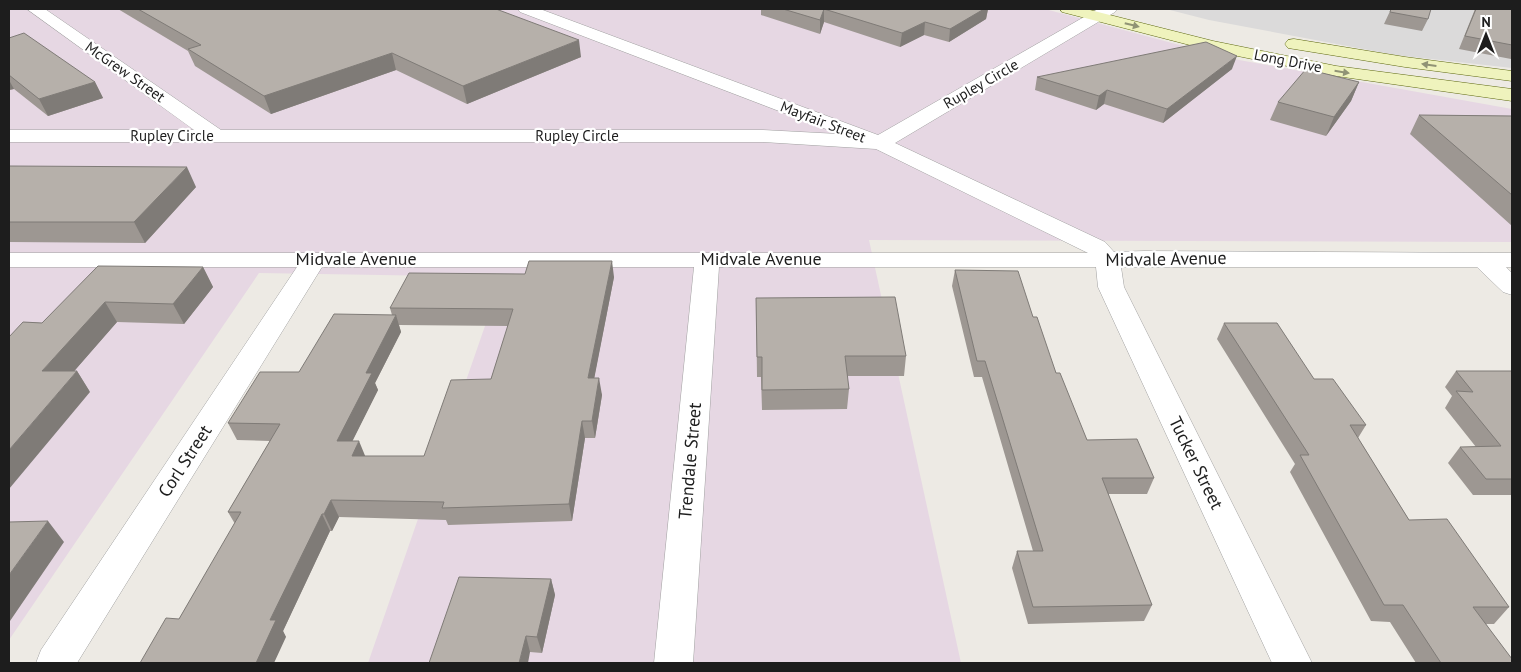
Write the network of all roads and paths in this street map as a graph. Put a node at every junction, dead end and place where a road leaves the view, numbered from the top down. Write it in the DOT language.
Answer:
graph roads {
  1 [pos="35,9"];
  2 [pos="526,9"];
  3 [pos="1068,9"];
  4 [pos="1129,9"];
  5 [pos="1103,12"];
  6 [pos="1147,13"];
  7 [pos="1276,41"];
  8 [pos="1453,68"];
  9 [pos="1512,76"];
  10 [pos="1466,90"];
  11 [pos="1512,95"];
  12 [pos="9,136"];
  13 [pos="216,136"];
  14 [pos="880,143"];
  15 [pos="315,259"];
  16 [pos="707,259"];
  17 [pos="9,260"];
  18 [pos="1107,260"];
  19 [pos="1484,260"];
  20 [pos="1512,260"];
  21 [pos="1512,287"];
  22 [pos="55,663"];
  23 [pos="673,663"];
  24 [pos="1292,663"];
  1 -- 13 [label="street, McGrew Street"];
  2 -- 14 [label="street, Mayfair Street"];
  3 -- 5 [label="main road, Long Drive"];
  4 -- 6 [label="main road"];
  5 -- 10 [label="main road, Long Drive, one-way"];
  5 -- 14 [label="street, Rupley Circle"];
  8 -- 7 [label="main road, Long Drive, one-way"];
  8 -- 9 [label="main road, Long Drive"];
  8 -- 10 [label="main road"];
  10 -- 11 [label="main road, Long Drive"];
  12 -- 13 [label="street, Rupley Circle"];
  13 -- 14 [label="street, Rupley Circle"];
  14 -- 18 [label="street, Mayfair Street"];
  15 -- 16 [label="street, Midvale Avenue"];
  15 -- 17 [label="street, Midvale Avenue"];
  15 -- 22 [label="street, Corl Street"];
  16 -- 18 [label="street, Midvale Avenue"];
  16 -- 23 [label="street, Trendale Street"];
  18 -- 19 [label="street, Midvale Avenue"];
  18 -- 24 [label="street, Tucker Street"];
  19 -- 20 [label="street, Midvale Avenue"];
  19 -- 21 [label="street"];
}
